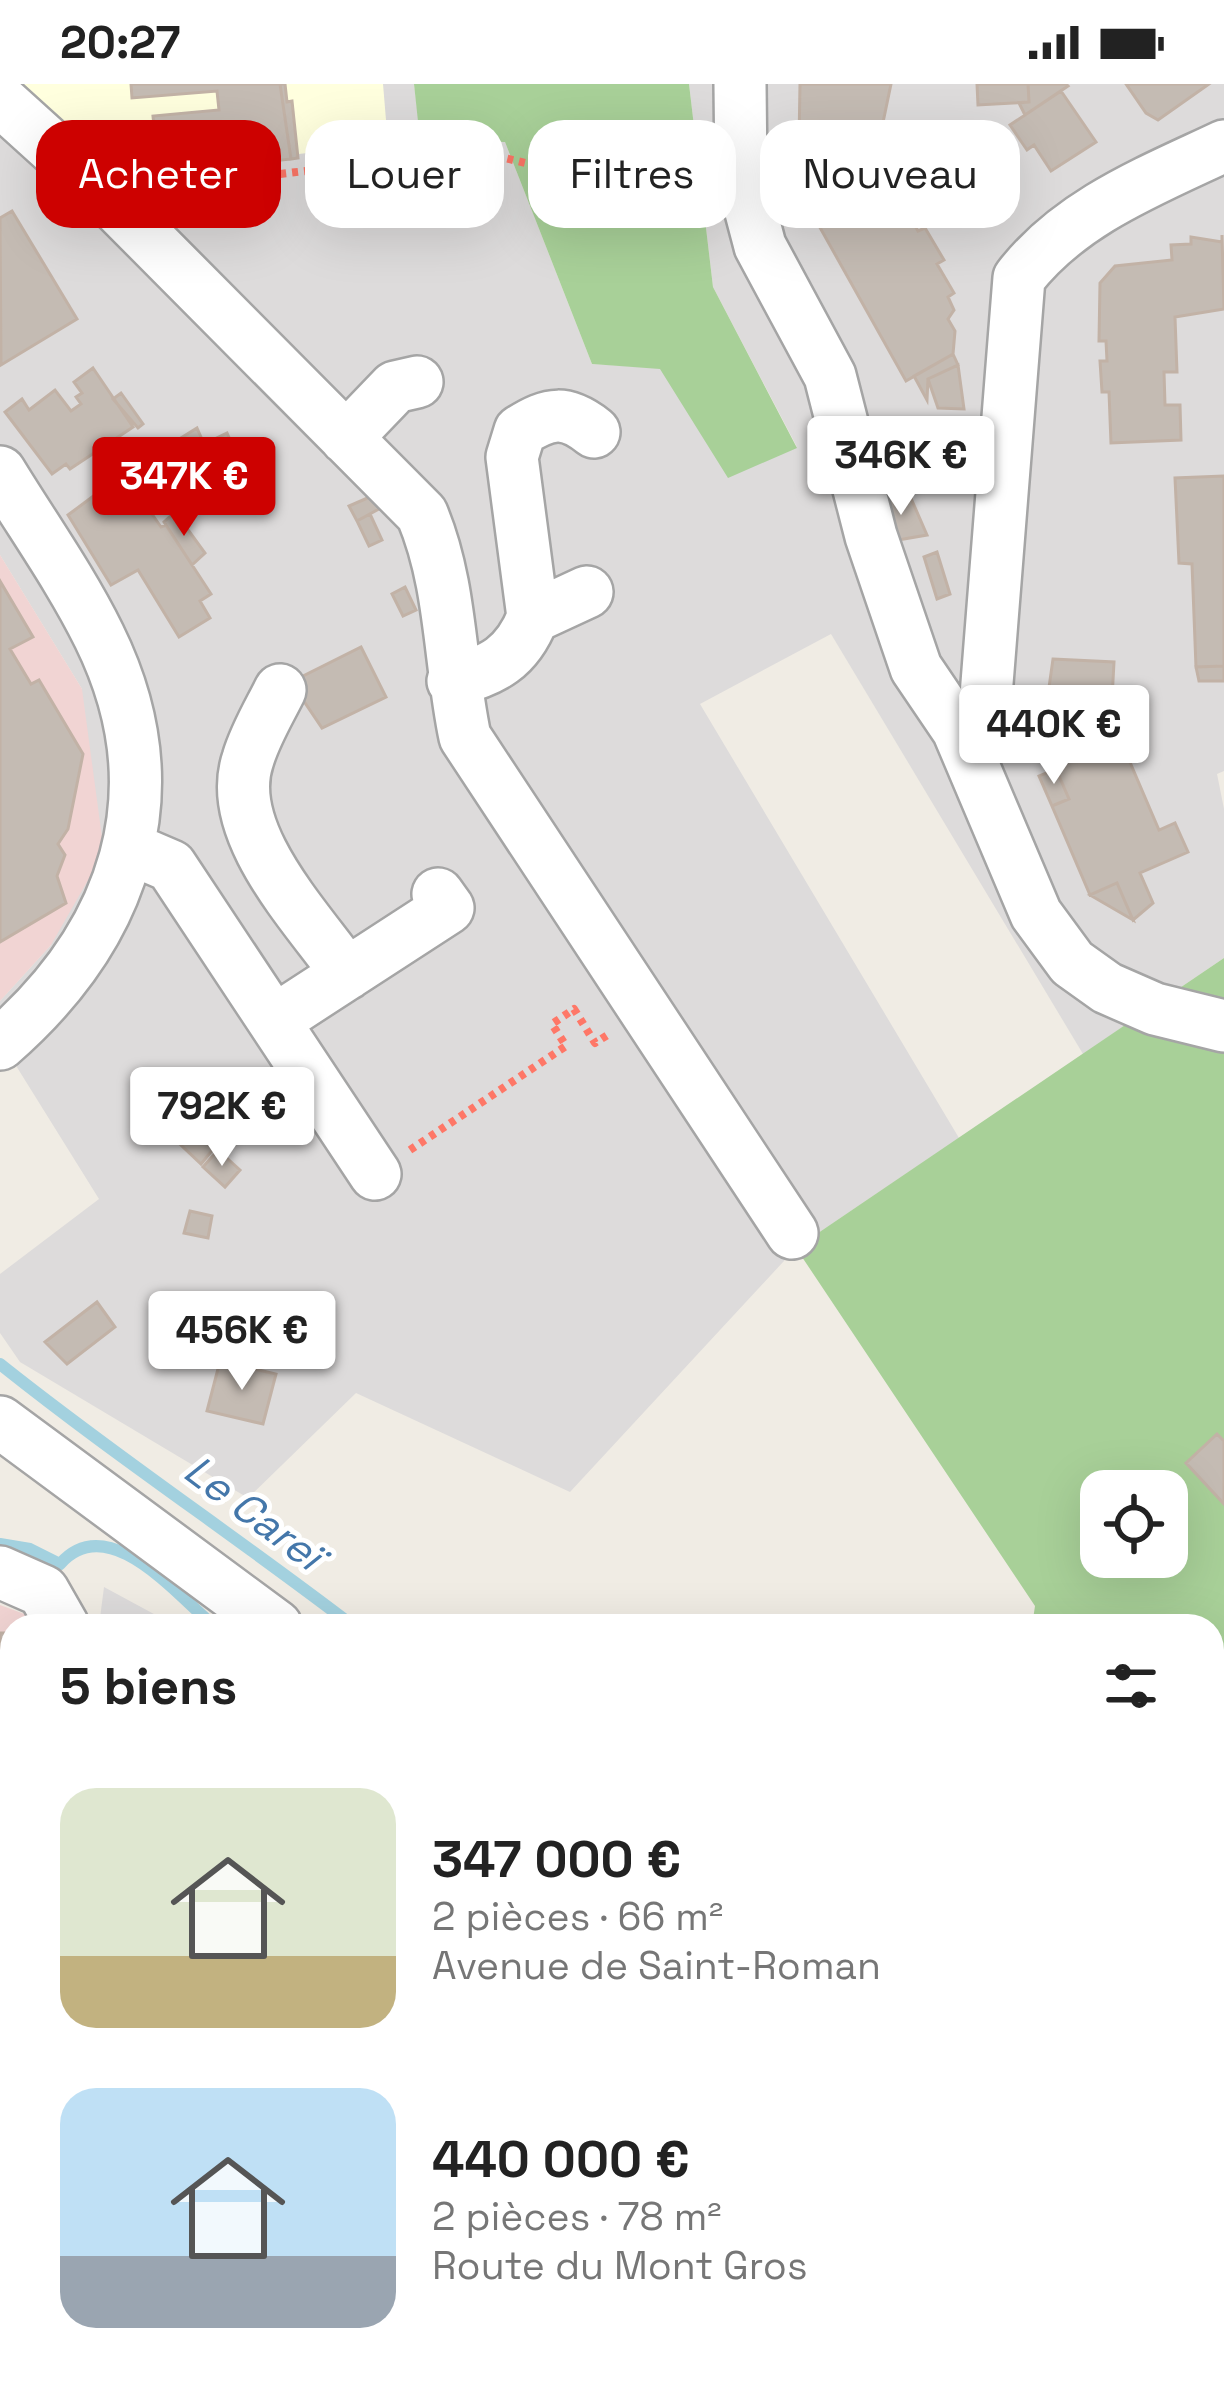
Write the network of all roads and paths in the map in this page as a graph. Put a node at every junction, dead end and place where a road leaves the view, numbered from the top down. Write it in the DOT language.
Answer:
graph roads {
  1 [pos="740,84"];
  2 [pos="0,100"];
  3 [pos="36,133"];
  4 [pos="1224,146"];
  5 [pos="281,174"];
  6 [pos="741,174"];
  7 [pos="138,228"];
  8 [pos="417,382"];
  9 [pos="594,432"];
  10 [pos="346,438"];
  11 [pos="0,472"];
  12 [pos="587,592"];
  13 [pos="533,617"];
  14 [pos="453,681"];
  15 [pos="280,690"];
  16 [pos="958,730"];
  17 [pos="129,848"];
  18 [pos="438,894"];
  19 [pos="347,974"];
  20 [pos="645,1010"];
  21 [pos="274,1021"];
  22 [pos="1224,1026"];
  23 [pos="0,1044"];
  24 [pos="375,1174"];
  25 [pos="792,1233"];
  26 [pos="0,1422"];
  27 [pos="0,1572"];
  28 [pos="56,1614"];
  29 [pos="260,1614"];
  1 -- 6 [label="street"];
  2 -- 3 [label="street"];
  4 -- 16 [label="street"];
  5 -- 6 [label="path"];
  6 -- 16 [label="street"];
  7 -- 10 [label="street"];
  8 -- 10 [label="street"];
  9 -- 13 [label="street"];
  10 -- 14 [label="street"];
  11 -- 17 [label="street"];
  12 -- 13 [label="street"];
  13 -- 14 [label="street"];
  14 -- 20 [label="street"];
  15 -- 19 [label="street"];
  16 -- 22 [label="street"];
  17 -- 21 [label="street"];
  17 -- 23 [label="street"];
  18 -- 19 [label="street"];
  19 -- 21 [label="street"];
  20 -- 24 [label="path"];
  20 -- 25 [label="street"];
  21 -- 24 [label="street"];
  26 -- 29 [label="street"];
  27 -- 28 [label="street"];
}
